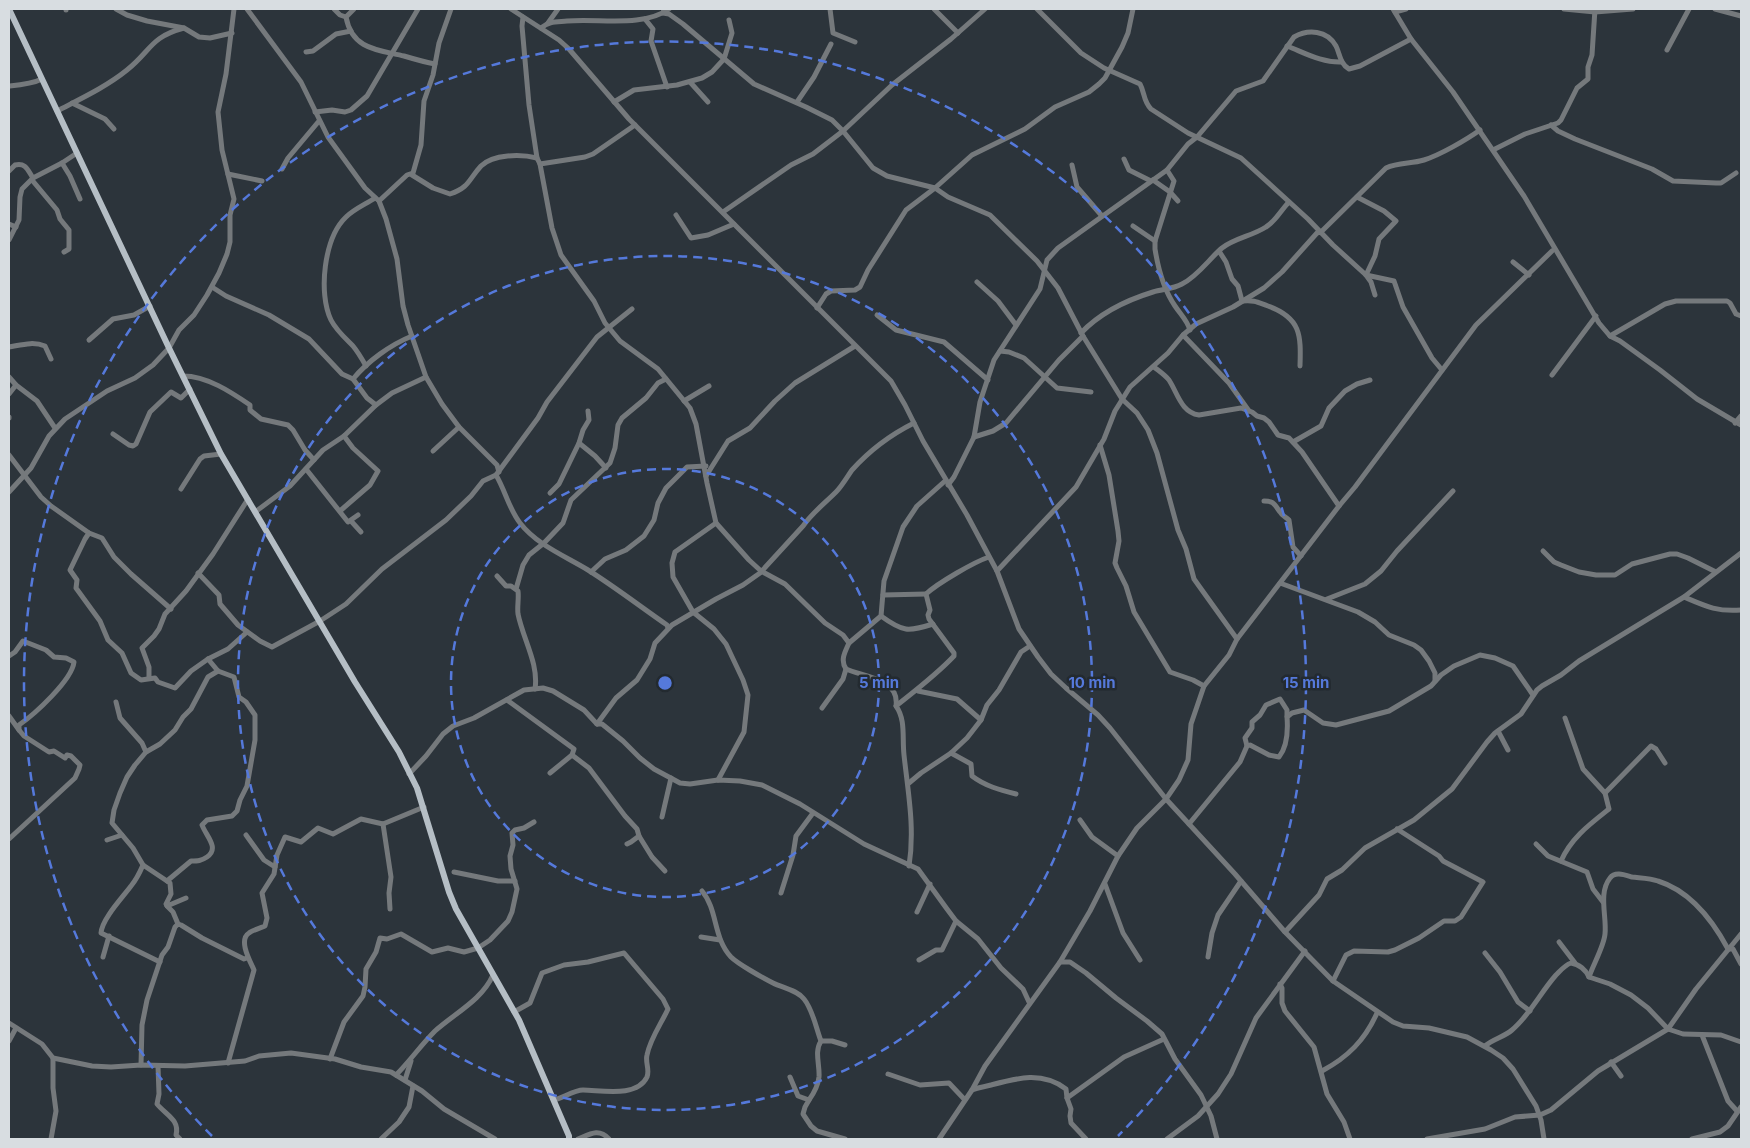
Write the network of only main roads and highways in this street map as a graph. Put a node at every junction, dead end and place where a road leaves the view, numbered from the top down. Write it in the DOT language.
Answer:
graph roads {
  1 [pos="9,9"];
  2 [pos="568,1139"];
  1 -- 2 [label="main road"];
}
